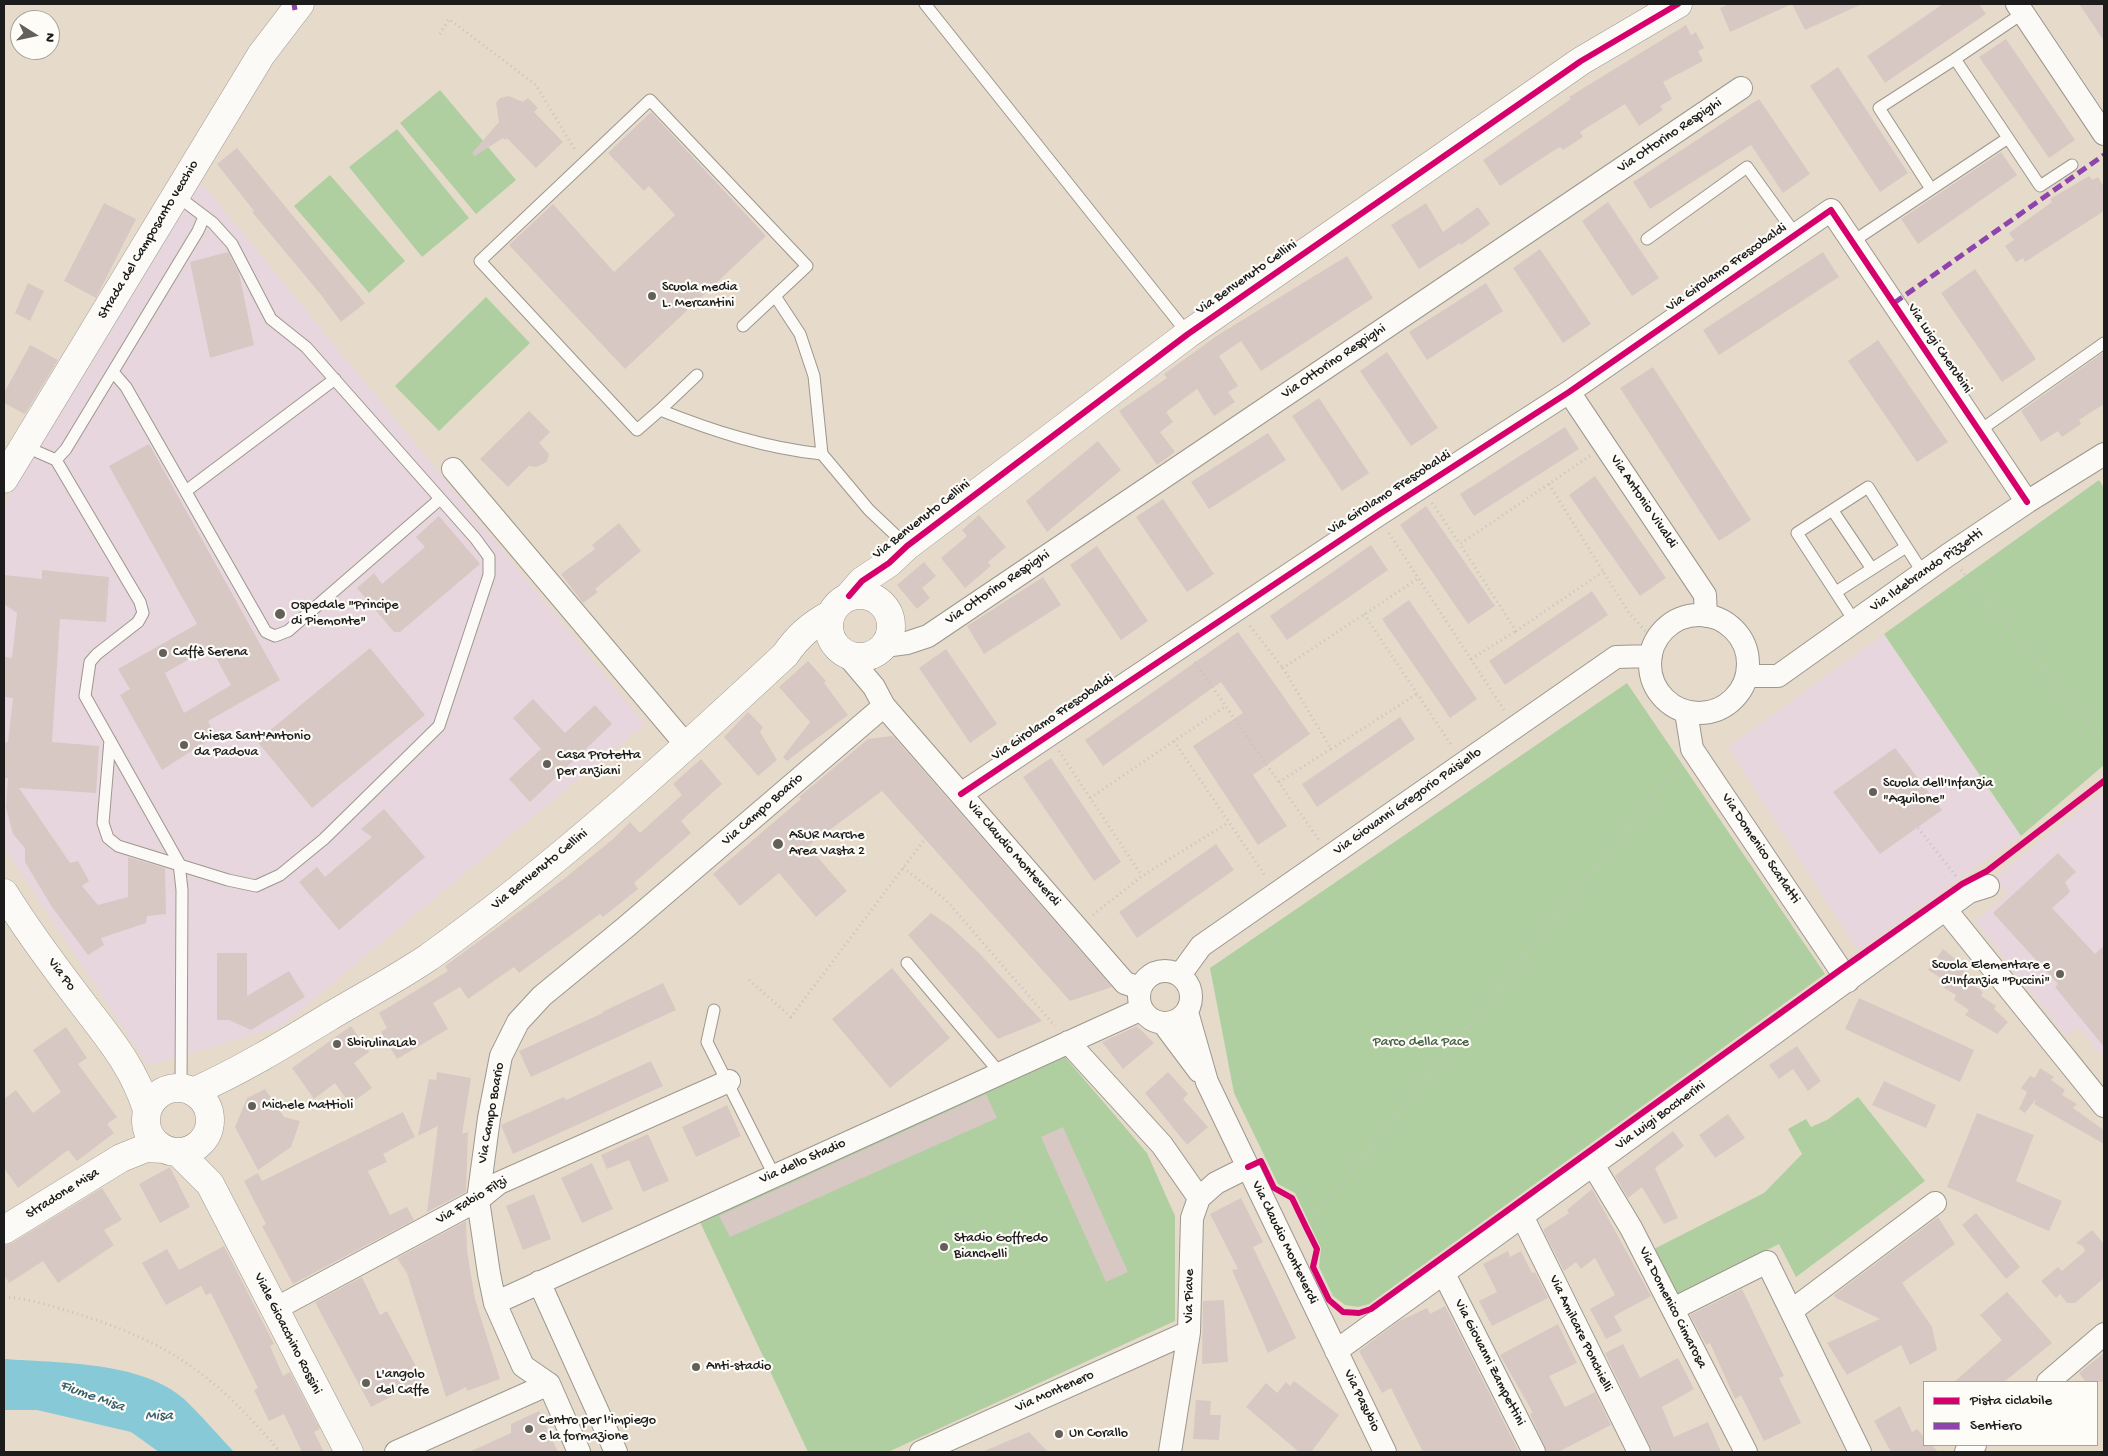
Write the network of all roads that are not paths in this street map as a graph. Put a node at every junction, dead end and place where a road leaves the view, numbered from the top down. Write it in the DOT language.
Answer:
graph roads {
  1 [pos="300,4"];
  2 [pos="924,4"];
  3 [pos="1678,4"];
  4 [pos="2020,9"];
  5 [pos="1955,59"];
  6 [pos="1741,88"];
  7 [pos="2104,134"];
  8 [pos="2008,138"];
  9 [pos="2072,165"];
  10 [pos="1931,189"];
  11 [pos="176,196"];
  12 [pos="1831,210"];
  13 [pos="204,216"];
  14 [pos="1796,235"];
  15 [pos="1647,238"];
  16 [pos="1852,242"];
  17 [pos="775,296"];
  18 [pos="743,326"];
  19 [pos="1188,334"];
  20 [pos="2104,343"];
  21 [pos="113,372"];
  22 [pos="696,375"];
  23 [pos="335,379"];
  24 [pos="1569,392"];
  25 [pos="660,410"];
  26 [pos="1979,431"];
  27 [pos="24,446"];
  28 [pos="822,454"];
  29 [pos="2104,454"];
  30 [pos="56,460"];
  31 [pos="453,469"];
  32 [pos="4,479"];
  33 [pos="186,491"];
  34 [pos="440,499"];
  35 [pos="2027,502"];
  36 [pos="1832,511"];
  37 [pos="1906,547"];
  38 [pos="898,555"];
  39 [pos="1872,569"];
  40 [pos="1923,573"];
  41 [pos="1836,592"];
  42 [pos="851,603"];
  43 [pos="1706,616"];
  44 [pos="1854,622"];
  45 [pos="883,643"];
  46 [pos="841,649"];
  47 [pos="1653,649"];
  48 [pos="785,655"];
  49 [pos="1747,676"];
  50 [pos="879,697"];
  51 [pos="1686,712"];
  52 [pos="110,740"];
  53 [pos="687,746"];
  54 [pos="961,794"];
  55 [pos="179,863"];
  56 [pos="1978,889"];
  57 [pos="4,893"];
  58 [pos="1945,909"];
  59 [pos="907,963"];
  60 [pos="1180,975"];
  61 [pos="1848,981"];
  62 [pos="1141,998"];
  63 [pos="714,1010"];
  64 [pos="1187,1012"];
  65 [pos="1164,1023"];
  66 [pos="1068,1042"];
  67 [pos="270,1053"];
  68 [pos="122,1056"];
  69 [pos="1000,1073"];
  70 [pos="729,1081"];
  71 [pos="1207,1082"];
  72 [pos="183,1089"];
  73 [pos="2104,1106"];
  74 [pos="146,1116"];
  75 [pos="208,1127"];
  76 [pos="171,1150"];
  77 [pos="121,1158"];
  78 [pos="1593,1165"];
  79 [pos="1248,1167"];
  80 [pos="774,1175"];
  81 [pos="1199,1198"];
  82 [pos="478,1200"];
  83 [pos="1935,1203"];
  84 [pos="226,1215"];
  85 [pos="1522,1216"];
  86 [pos="4,1230"];
  87 [pos="1444,1274"];
  88 [pos="539,1282"];
  89 [pos="495,1303"];
  90 [pos="275,1309"];
  91 [pos="1673,1309"];
  92 [pos="1791,1311"];
  93 [pos="1189,1332"];
  94 [pos="2104,1334"];
  95 [pos="1336,1350"];
  96 [pos="2049,1381"];
  97 [pos="549,1384"];
  98 [pos="348,1452"];
  99 [pos="396,1452"];
  100 [pos="579,1452"];
  101 [pos="616,1452"];
  102 [pos="922,1452"];
  103 [pos="1170,1452"];
  104 [pos="1385,1452"];
  105 [pos="1534,1452"];
  106 [pos="1639,1452"];
  107 [pos="1746,1452"];
  108 [pos="1860,1452"];
  1 -- 11 [label="street, Strada del Camposanto vecchio"];
  2 -- 19 [label="lane"];
  3 -- 19 [label="street, Via Benvenuto Cellini"];
  4 -- 5 [label="lane"];
  4 -- 7 [label="street"];
  5 -- 8 [label="lane"];
  5 -- 10 [label="lane"];
  6 -- 45 [label="street, Via Ottorino Respighi"];
  8 -- 9 [label="lane"];
  8 -- 10 [label="lane"];
  10 -- 16 [label="lane"];
  11 -- 13 [label="lane"];
  11 -- 27 [label="street, Strada del Camposanto vecchio"];
  12 -- 14 [label="street, Via Girolamo Frescobaldi"];
  12 -- 16 [label="street, Via Luigi Cherubini"];
  13 -- 21 [label="lane"];
  13 -- 23 [label="lane"];
  14 -- 15 [label="lane"];
  14 -- 24 [label="street, Via Girolamo Frescobaldi"];
  16 -- 26 [label="street, Via Luigi Cherubini"];
  17 -- 18 [label="lane"];
  17 -- 25 [label="lane"];
  17 -- 28 [label="lane"];
  19 -- 38 [label="street, Via Benvenuto Cellini"];
  20 -- 26 [label="lane"];
  21 -- 30 [label="lane"];
  21 -- 33 [label="lane"];
  22 -- 25 [label="lane"];
  23 -- 33 [label="lane"];
  23 -- 34 [label="lane"];
  24 -- 43 [label="street, Via Antonio Vivaldi"];
  24 -- 54 [label="street, Via Girolamo Frescobaldi"];
  25 -- 28 [label="lane"];
  26 -- 35 [label="street, Via Luigi Cherubini"];
  27 -- 30 [label="lane"];
  27 -- 32 [label="street, Strada del Camposanto vecchio"];
  28 -- 38 [label="lane"];
  29 -- 35 [label="street, Via Ildebrando Pizzetti"];
  30 -- 52 [label="lane"];
  31 -- 53 [label="street"];
  33 -- 34 [label="lane"];
  34 -- 55 [label="lane"];
  35 -- 40 [label="street, Via Ildebrando Pizzetti"];
  36 -- 37 [label="lane"];
  36 -- 39 [label="lane"];
  36 -- 41 [label="lane"];
  37 -- 39 [label="lane"];
  37 -- 40 [label="lane"];
  38 -- 42 [label="street, Via Benvenuto Cellini"];
  39 -- 41 [label="lane"];
  40 -- 44 [label="street, Via Ildebrando Pizzetti"];
  41 -- 44 [label="lane"];
  42 -- 45 [label="street"];
  42 -- 46 [label="street"];
  42 -- 48 [label="street, Via Benvenuto Cellini"];
  43 -- 47 [label="street"];
  43 -- 49 [label="street"];
  44 -- 49 [label="street, Via Ildebrando Pizzetti"];
  45 -- 46 [label="street"];
  45 -- 50 [label="street"];
  46 -- 48 [label="street"];
  46 -- 50 [label="street, Via Claudio Monteverdi"];
  47 -- 51 [label="street"];
  47 -- 60 [label="street, Via Giovanni Gregorio Paisiello"];
  48 -- 53 [label="street, Via Benvenuto Cellini"];
  49 -- 51 [label="street"];
  50 -- 54 [label="street, Via Claudio Monteverdi"];
  50 -- 82 [label="street, Via Campo Boario"];
  51 -- 61 [label="street, Via Domenico Scarlatti"];
  52 -- 55 [label="lane"];
  52 -- 55 [label="lane"];
  53 -- 67 [label="street, Via Benvenuto Cellini"];
  54 -- 62 [label="street, Via Claudio Monteverdi"];
  55 -- 72 [label="lane"];
  56 -- 58 [label="street, Via Luigi Boccherini"];
  57 -- 68 [label="street, Via Po"];
  58 -- 61 [label="street, Via Luigi Boccherini"];
  58 -- 73 [label="street"];
  59 -- 69 [label="lane"];
  60 -- 62 [label="street"];
  60 -- 64 [label="street"];
  61 -- 78 [label="street, Via Luigi Boccherini"];
  62 -- 65 [label="street"];
  62 -- 66 [label="street, Via dello Stadio"];
  63 -- 70 [label="lane"];
  64 -- 65 [label="street"];
  64 -- 71 [label="street, Via Claudio Monteverdi"];
  65 -- 71 [label="street, Via Claudio Monteverdi"];
  66 -- 69 [label="street, Via dello Stadio"];
  66 -- 81 [label="street"];
  67 -- 72 [label="street, Via Benvenuto Cellini"];
  67 -- 75 [label="street, Via Benvenuto Cellini"];
  68 -- 72 [label="street, Via Po"];
  68 -- 74 [label="street, Via Po"];
  69 -- 80 [label="street, Via dello Stadio"];
  70 -- 80 [label="lane"];
  70 -- 82 [label="street, Via Fabio Filzi"];
  71 -- 79 [label="street, Via Claudio Monteverdi"];
  72 -- 74 [label="street"];
  72 -- 75 [label="street"];
  74 -- 76 [label="street"];
  74 -- 77 [label="street, Stradone Misa"];
  75 -- 76 [label="street"];
  75 -- 84 [label="street, Viale Gioacchino Rossini"];
  76 -- 77 [label="street, Stradone Misa"];
  76 -- 84 [label="street, Viale Gioacchino Rossini"];
  77 -- 86 [label="street, Stradone Misa"];
  78 -- 85 [label="street, Via Luigi Boccherini"];
  78 -- 91 [label="street, Via Domenico Cimarosa"];
  79 -- 81 [label="street"];
  79 -- 95 [label="street, Via Claudio Monteverdi"];
  80 -- 88 [label="street, Via dello Stadio"];
  81 -- 93 [label="street, Via Piave"];
  82 -- 89 [label="street, Via Campo Boario"];
  82 -- 90 [label="street, Via Fabio Filzi"];
  83 -- 92 [label="street"];
  84 -- 90 [label="street, Viale Gioacchino Rossini"];
  85 -- 87 [label="street, Via Luigi Boccherini"];
  85 -- 106 [label="street, Via Amilcare Ponchielli"];
  87 -- 95 [label="street, Via Luigi Boccherini"];
  87 -- 105 [label="street, Via Giovanni Zampettini"];
  88 -- 89 [label="street, Via dello Stadio"];
  88 -- 101 [label="street"];
  89 -- 97 [label="street, Via Campo Boario"];
  90 -- 98 [label="street, Viale Gioacchino Rossini"];
  91 -- 92 [label="street"];
  91 -- 107 [label="street, Via Domenico Cimarosa"];
  92 -- 108 [label="street"];
  93 -- 102 [label="street, Via Montenero"];
  93 -- 103 [label="street, Via Piave"];
  94 -- 96 [label="street"];
  95 -- 104 [label="street, Via Pasubio"];
  97 -- 99 [label="street"];
  97 -- 100 [label="street"];
}
